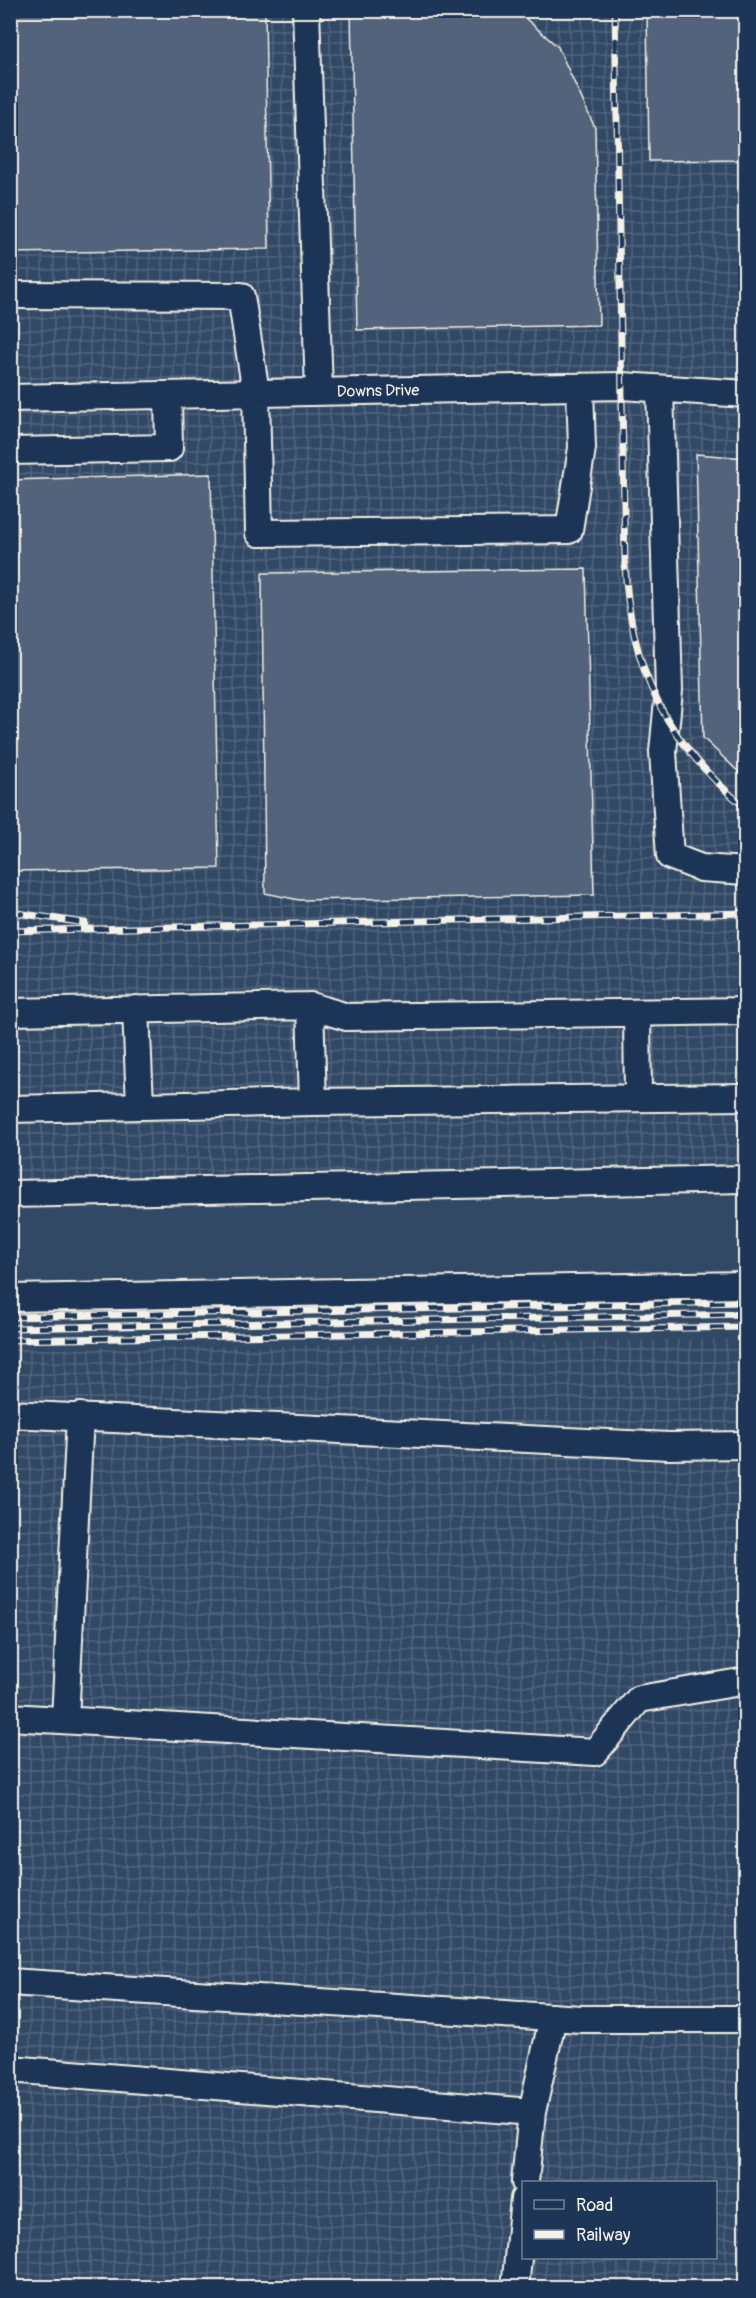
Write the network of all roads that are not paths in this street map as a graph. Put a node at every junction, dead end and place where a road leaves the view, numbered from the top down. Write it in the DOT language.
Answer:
graph roads {
  1 [pos="306,10"];
  2 [pos="10,295"];
  3 [pos="580,387"];
  4 [pos="660,389"];
  5 [pos="319,392"];
  6 [pos="256,393"];
  7 [pos="746,394"];
  8 [pos="168,395"];
  9 [pos="10,398"];
  10 [pos="10,451"];
  11 [pos="746,872"];
  12 [pos="310,1006"];
  13 [pos="136,1009"];
  14 [pos="746,1011"];
  15 [pos="10,1012"];
  16 [pos="637,1012"];
  17 [pos="746,1097"];
  18 [pos="638,1098"];
  19 [pos="313,1102"];
  20 [pos="140,1105"];
  21 [pos="10,1108"];
  22 [pos="746,1179"];
  23 [pos="10,1194"];
  24 [pos="746,1285"];
  25 [pos="10,1298"];
  26 [pos="10,1414"];
  27 [pos="80,1416"];
  28 [pos="746,1445"];
  29 [pos="746,1681"];
  30 [pos="10,1717"];
  31 [pos="65,1720"];
  32 [pos="10,1982"];
  33 [pos="553,2017"];
  34 [pos="746,2019"];
  35 [pos="10,2069"];
  36 [pos="532,2112"];
  37 [pos="525,2181"];
  38 [pos="522,2219"];
  39 [pos="515,2288"];
  1 -- 5 [label="street"];
  2 -- 6 [label="street"];
  3 -- 4 [label="street, Downs Drive"];
  3 -- 5 [label="street, Downs Drive"];
  3 -- 6 [label="street"];
  4 -- 7 [label="street, Downs Drive"];
  4 -- 11 [label="street"];
  5 -- 6 [label="street, Downs Drive"];
  6 -- 8 [label="street, Downs Drive"];
  8 -- 9 [label="street, Downs Drive"];
  8 -- 10 [label="street"];
  12 -- 13 [label="street"];
  12 -- 16 [label="street"];
  12 -- 19 [label="street"];
  13 -- 15 [label="street"];
  13 -- 20 [label="street"];
  14 -- 16 [label="street"];
  16 -- 18 [label="street"];
  17 -- 18 [label="street"];
  18 -- 19 [label="street"];
  19 -- 20 [label="street"];
  20 -- 21 [label="street"];
  22 -- 23 [label="street"];
  24 -- 25 [label="street"];
  26 -- 27 [label="street"];
  27 -- 28 [label="street"];
  27 -- 31 [label="street"];
  29 -- 31 [label="street"];
  30 -- 31 [label="street"];
  32 -- 33 [label="street"];
  33 -- 34 [label="street"];
  33 -- 36 [label="street"];
  35 -- 36 [label="street"];
  36 -- 37 [label="street"];
  38 -- 39 [label="street"];
}
